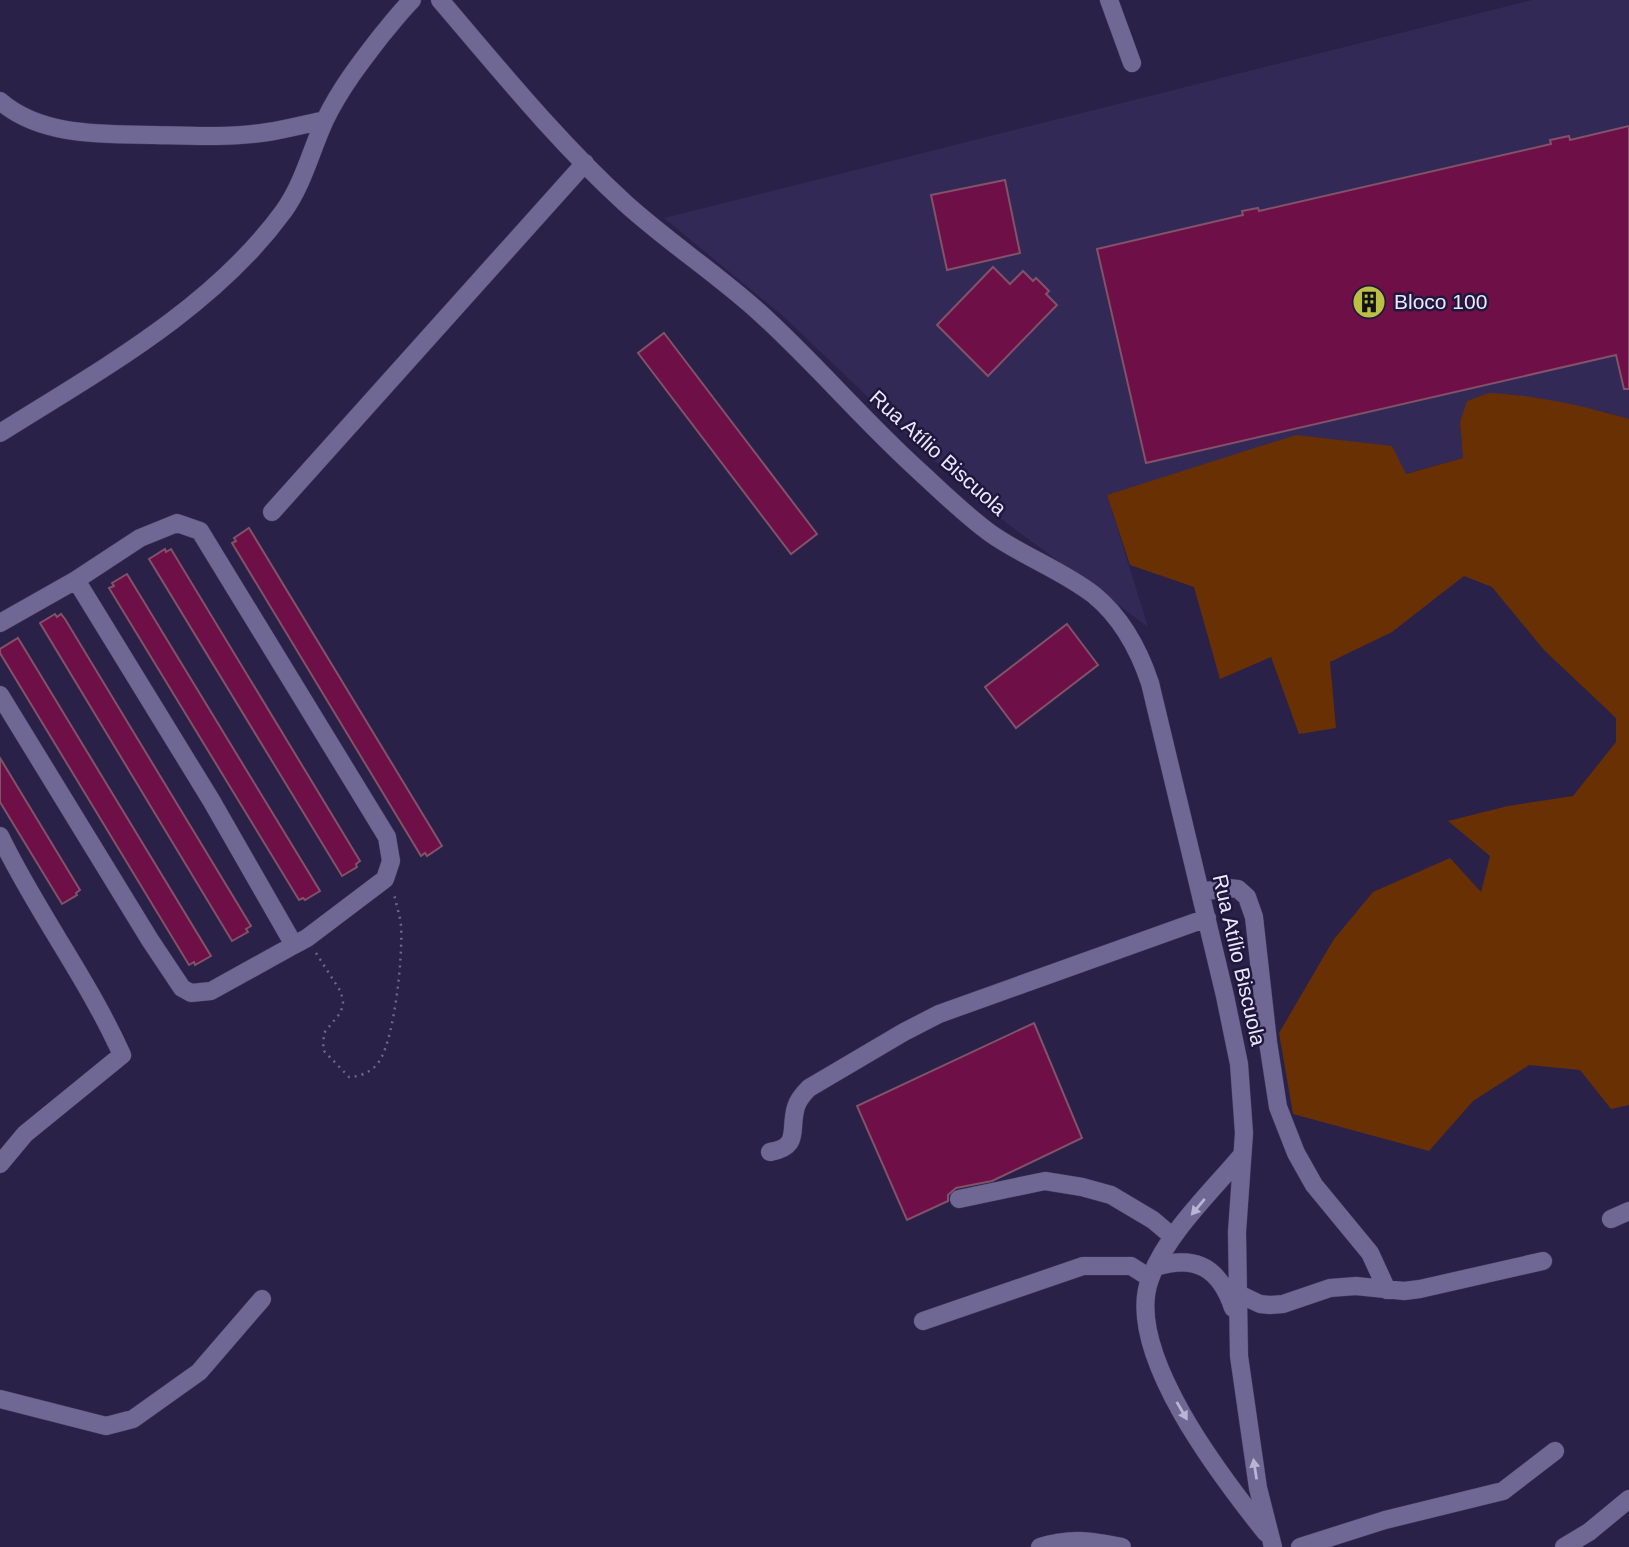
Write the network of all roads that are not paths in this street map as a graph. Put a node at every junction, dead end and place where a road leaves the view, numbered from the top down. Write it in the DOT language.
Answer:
graph roads {
  1 [pos="412,0"];
  2 [pos="440,0"];
  3 [pos="1109,0"];
  4 [pos="1132,63"];
  5 [pos="0,101"];
  6 [pos="326,120"];
  7 [pos="584,163"];
  8 [pos="0,433"];
  9 [pos="272,512"];
  10 [pos="76,580"];
  11 [pos="0,623"];
  12 [pos="0,695"];
  13 [pos="0,836"];
  14 [pos="1200,892"];
  15 [pos="1207,918"];
  16 [pos="300,941"];
  17 [pos="770,1152"];
  18 [pos="1242,1154"];
  19 [pos="0,1164"];
  20 [pos="959,1199"];
  21 [pos="1629,1211"];
  22 [pos="1611,1219"];
  23 [pos="1173,1237"];
  24 [pos="1543,1261"];
  25 [pos="1153,1273"];
  26 [pos="1387,1290"];
  27 [pos="1237,1293"];
  28 [pos="262,1299"];
  29 [pos="923,1321"];
  30 [pos="1237,1321"];
  31 [pos="0,1399"];
  32 [pos="1555,1451"];
  33 [pos="1629,1499"];
  34 [pos="1271,1541"];
  35 [pos="1093,1545"];
  36 [pos="1040,1547"];
  37 [pos="1122,1547"];
  38 [pos="1300,1547"];
  39 [pos="1564,1547"];
  1 -- 6 [label="street"];
  2 -- 7 [label="street, Rua Atílio Biscuola"];
  3 -- 4 [label="street"];
  5 -- 6 [label="street"];
  6 -- 8 [label="street"];
  7 -- 9 [label="street"];
  7 -- 14 [label="street, Rua Atílio Biscuola"];
  10 -- 11 [label="street"];
  10 -- 16 [label="street"];
  10 -- 16 [label="street"];
  12 -- 16 [label="street"];
  13 -- 19 [label="street"];
  14 -- 15 [label="street, Rua Atílio Biscuola"];
  14 -- 26 [label="street"];
  15 -- 17 [label="street"];
  15 -- 18 [label="street, Rua Atílio Biscuola"];
  18 -- 23 [label="street, Rua Atílio Biscuola, one-way"];
  18 -- 27 [label="street, Rua Atílio Biscuola"];
  20 -- 23 [label="street"];
  21 -- 22 [label="street"];
  23 -- 25 [label="street, Rua Atílio Biscuola"];
  24 -- 26 [label="street"];
  25 -- 29 [label="street"];
  25 -- 30 [label="street"];
  25 -- 34 [label="street, Rua Atílio Biscuola, one-way"];
  26 -- 27 [label="street"];
  27 -- 30 [label="street, Rua Atílio Biscuola"];
  28 -- 31 [label="street"];
  34 -- 30 [label="street, Rua Atílio Biscuola, one-way"];
  32 -- 38 [label="street"];
  33 -- 39 [label="street"];
  35 -- 36 [label="street"];
  35 -- 37 [label="street"];
}
